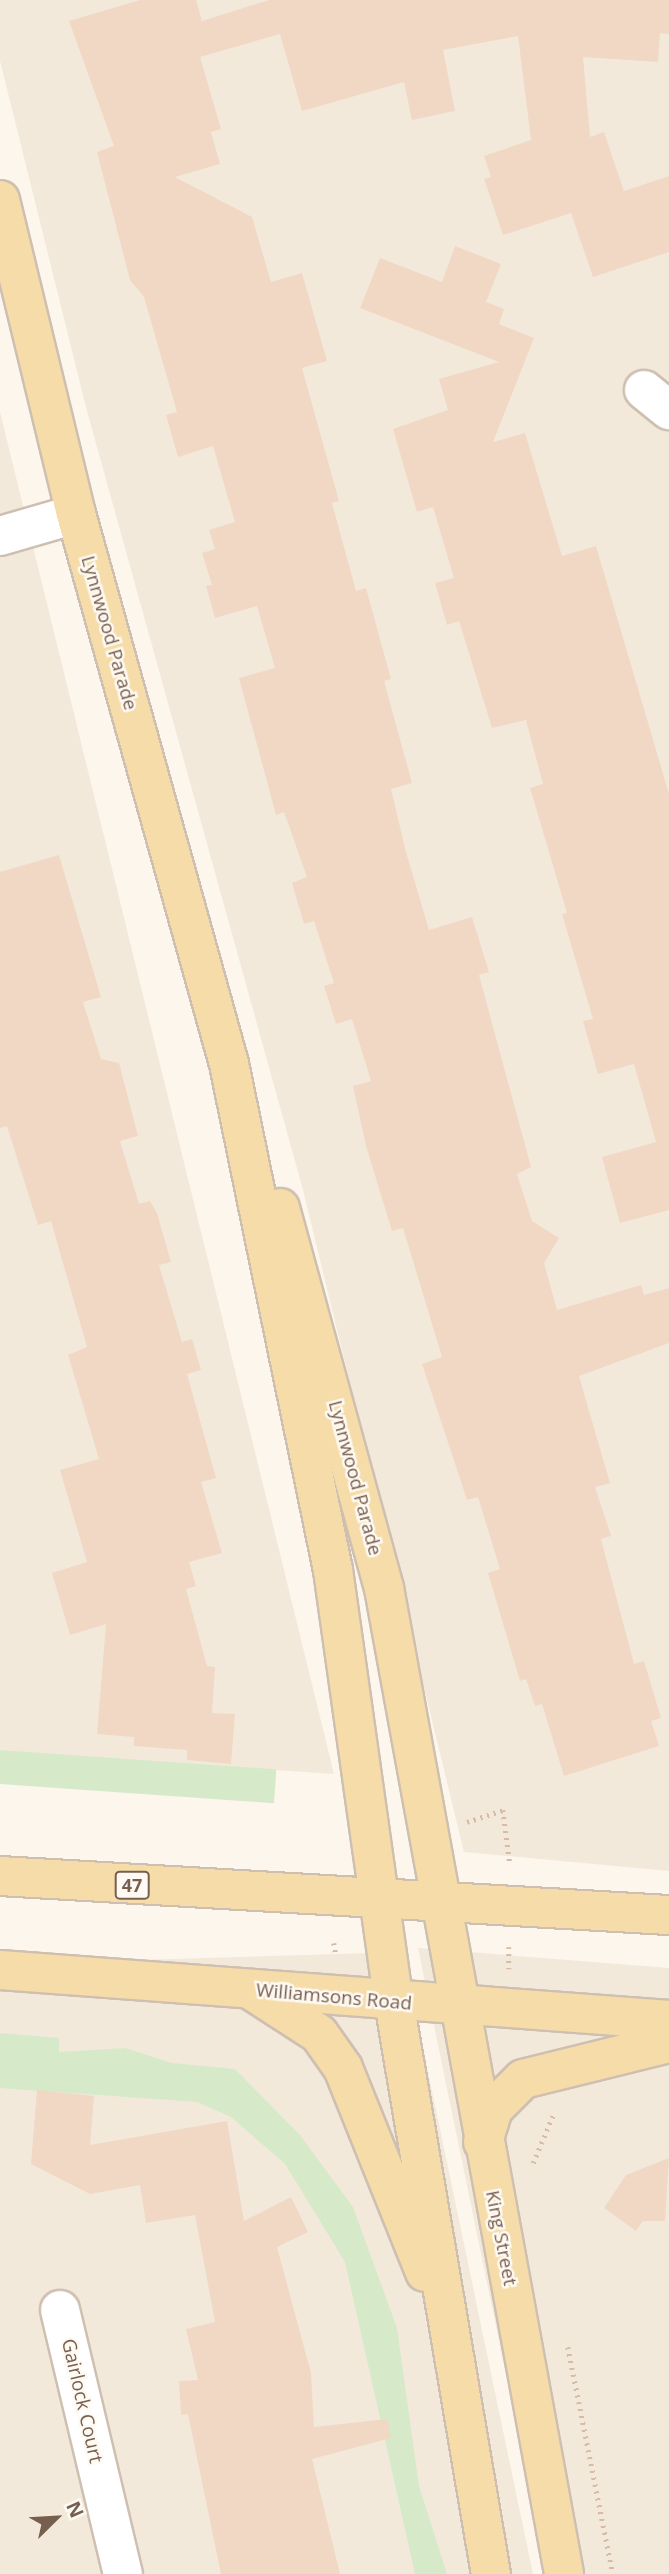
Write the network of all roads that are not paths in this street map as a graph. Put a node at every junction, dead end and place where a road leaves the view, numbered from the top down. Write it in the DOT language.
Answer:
graph roads {
  1 [pos="0,200"];
  2 [pos="76,514"];
  3 [pos="0,536"];
  4 [pos="229,1064"];
  5 [pos="0,1876"];
  6 [pos="378,1902"];
  7 [pos="440,1902"];
  8 [pos="669,1915"];
  9 [pos="0,1970"];
  10 [pos="251,1990"];
  11 [pos="394,2002"];
  12 [pos="461,2007"];
  13 [pos="669,2020"];
  14 [pos="669,2043"];
  15 [pos="483,2142"];
  16 [pos="60,2310"];
  17 [pos="457,2370"];
  18 [pos="123,2574"];
  19 [pos="491,2574"];
  20 [pos="564,2574"];
  1 -- 2 [label="main road, Lynnwood Parade"];
  2 -- 3 [label="street"];
  2 -- 4 [label="main road, Lynnwood Parade"];
  4 -- 6 [label="main road, Lynnwood Parade"];
  4 -- 7 [label="main road, Lynnwood Parade"];
  5 -- 6 [label="main road, 47"];
  6 -- 7 [label="main road, 47"];
  6 -- 11 [label="main road"];
  7 -- 8 [label="main road, 47"];
  7 -- 12 [label="main road, King Street"];
  9 -- 10 [label="main road, Williamsons Road"];
  10 -- 11 [label="main road, Williamsons Road"];
  10 -- 17 [label="main road"];
  11 -- 12 [label="main road, Williamsons Road"];
  11 -- 17 [label="main road"];
  12 -- 13 [label="main road, Williamsons Road"];
  12 -- 15 [label="main road, King Street"];
  14 -- 15 [label="main road"];
  15 -- 20 [label="main road, King Street"];
  16 -- 18 [label="street, Gairlock Court"];
  17 -- 19 [label="main road"];
}
